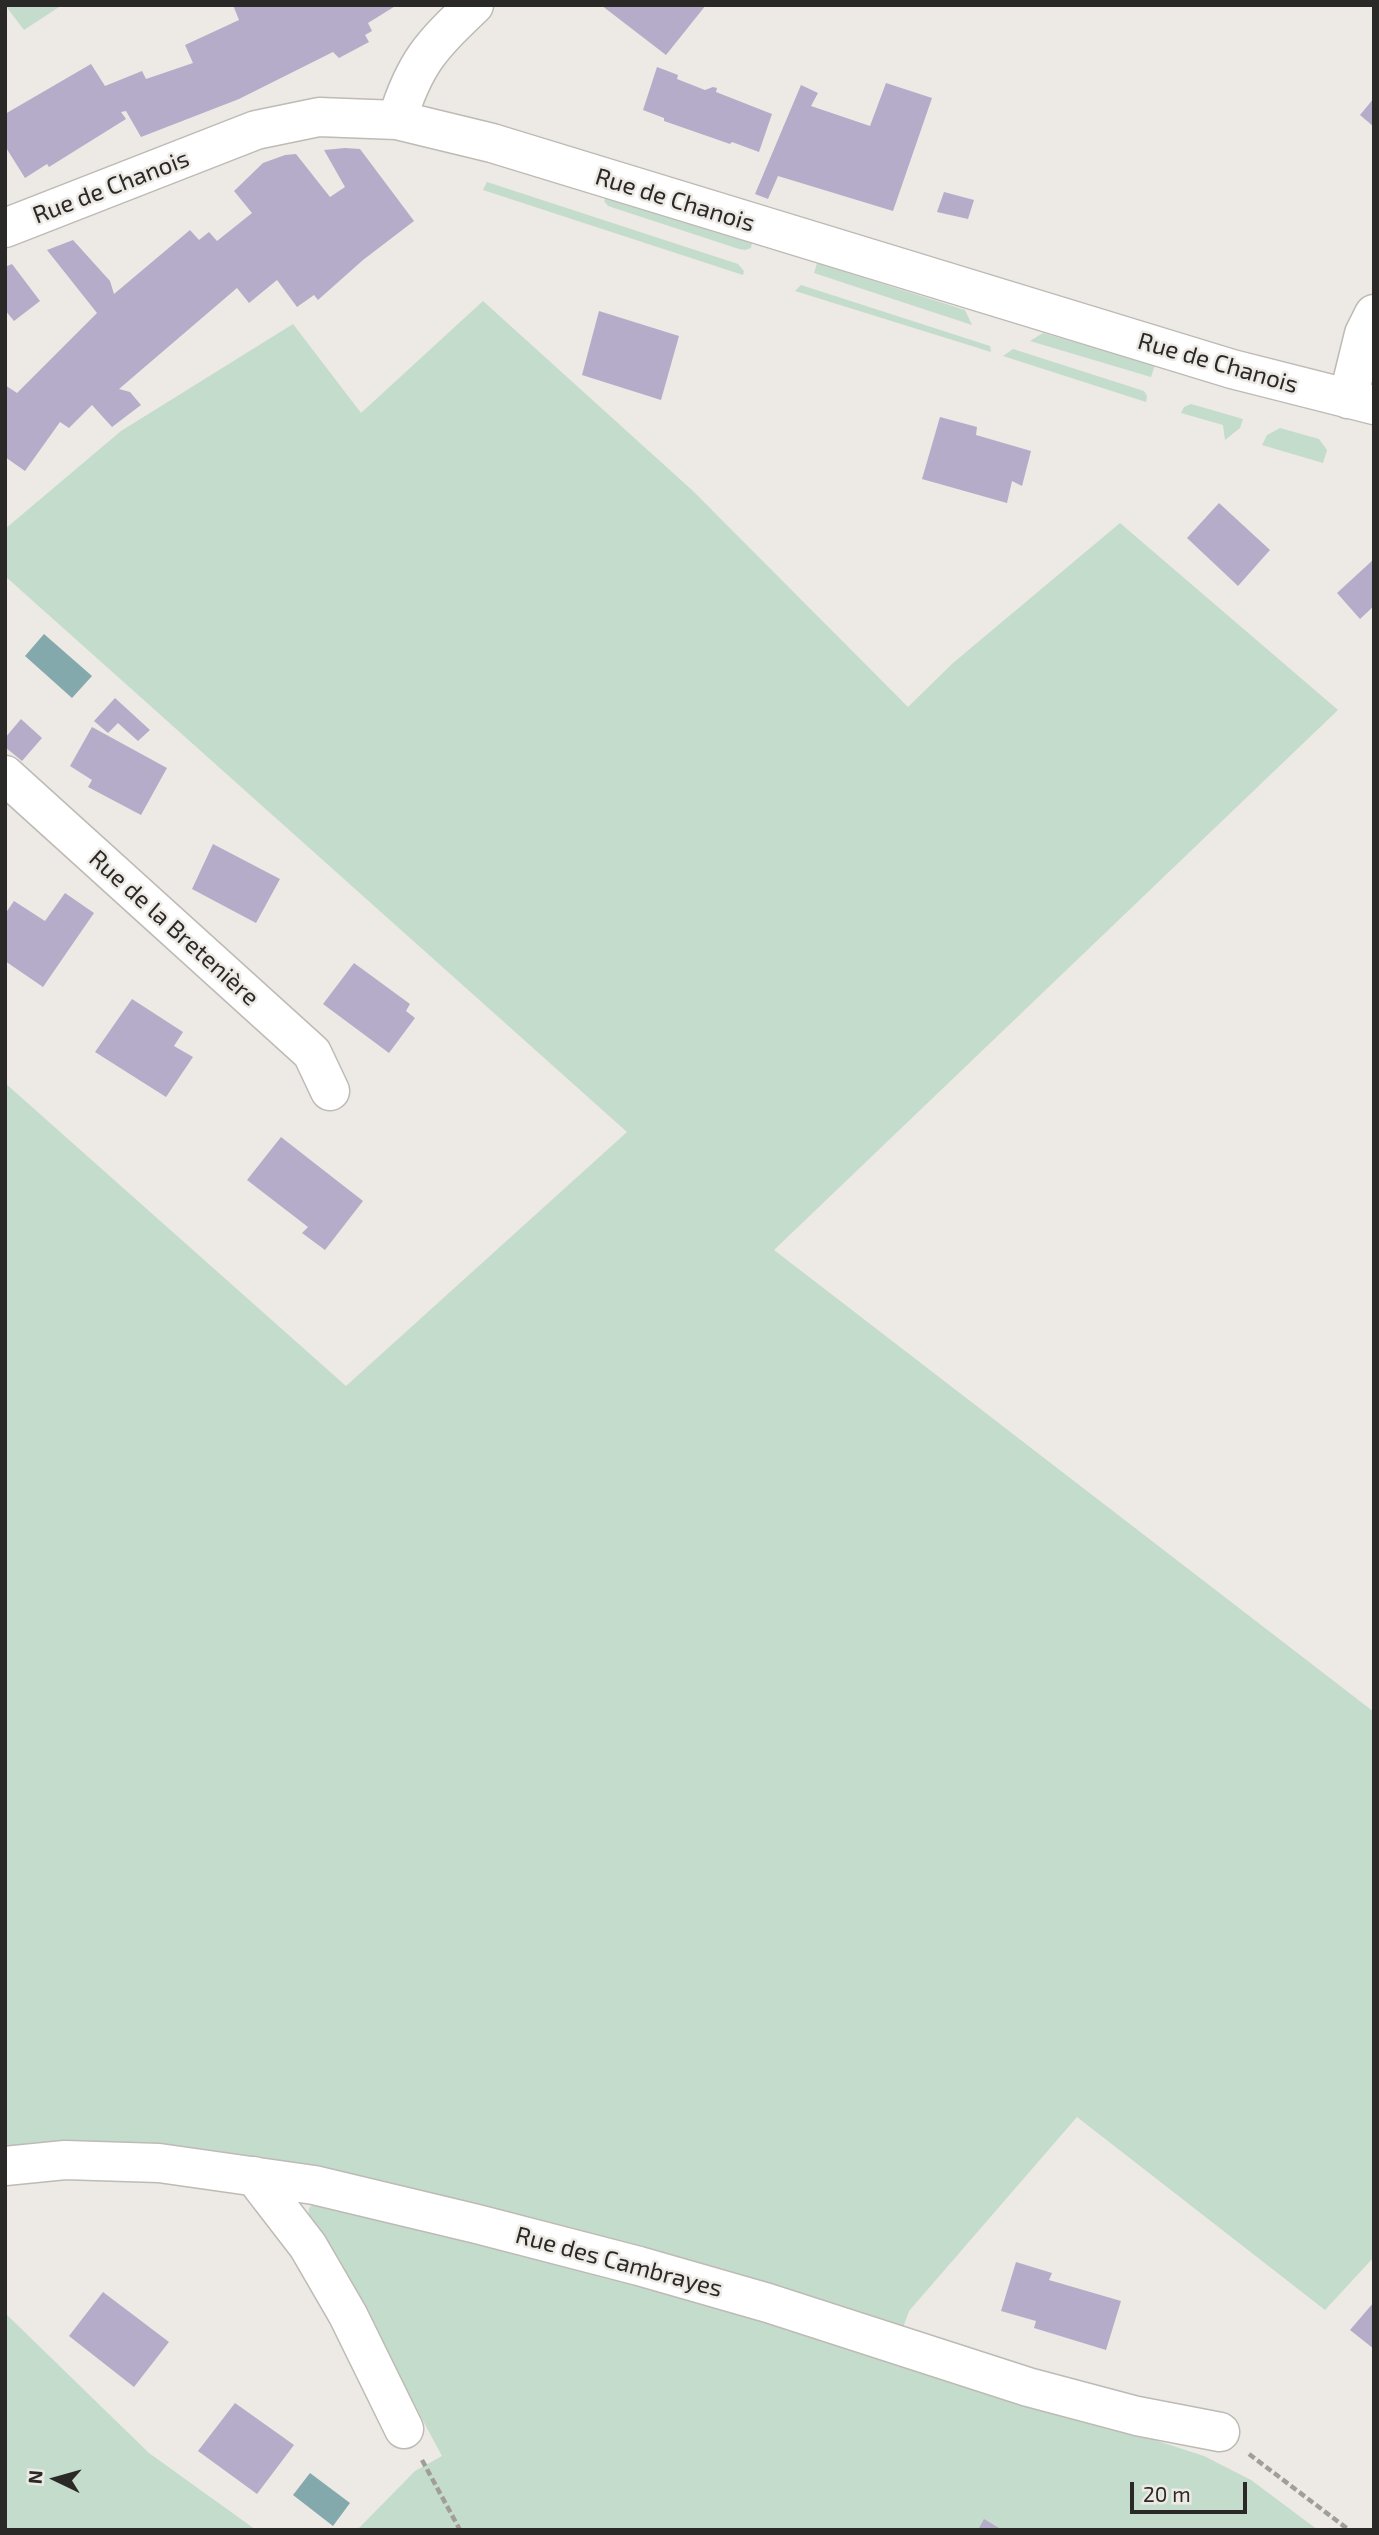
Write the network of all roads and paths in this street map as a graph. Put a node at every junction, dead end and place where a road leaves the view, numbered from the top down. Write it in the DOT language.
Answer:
graph roads {
  1 [pos="474,5"];
  2 [pos="397,120"];
  3 [pos="5,228"];
  4 [pos="1374,314"];
  5 [pos="1361,402"];
  6 [pos="5,775"];
  7 [pos="330,1091"];
  8 [pos="5,2166"];
  9 [pos="254,2176"];
  10 [pos="404,2429"];
  11 [pos="1220,2432"];
  12 [pos="460,2530"];
  13 [pos="1349,2530"];
  1 -- 2 [label="street"];
  2 -- 3 [label="street, Rue de Chanois"];
  2 -- 5 [label="street, Rue de Chanois"];
  4 -- 5 [label="street"];
  6 -- 7 [label="street, Rue de la Bretenière"];
  8 -- 9 [label="street, Rue des Cambrayes"];
  9 -- 10 [label="street"];
  9 -- 11 [label="street, Rue des Cambrayes"];
  10 -- 12 [label="path"];
  11 -- 13 [label="path"];
}
